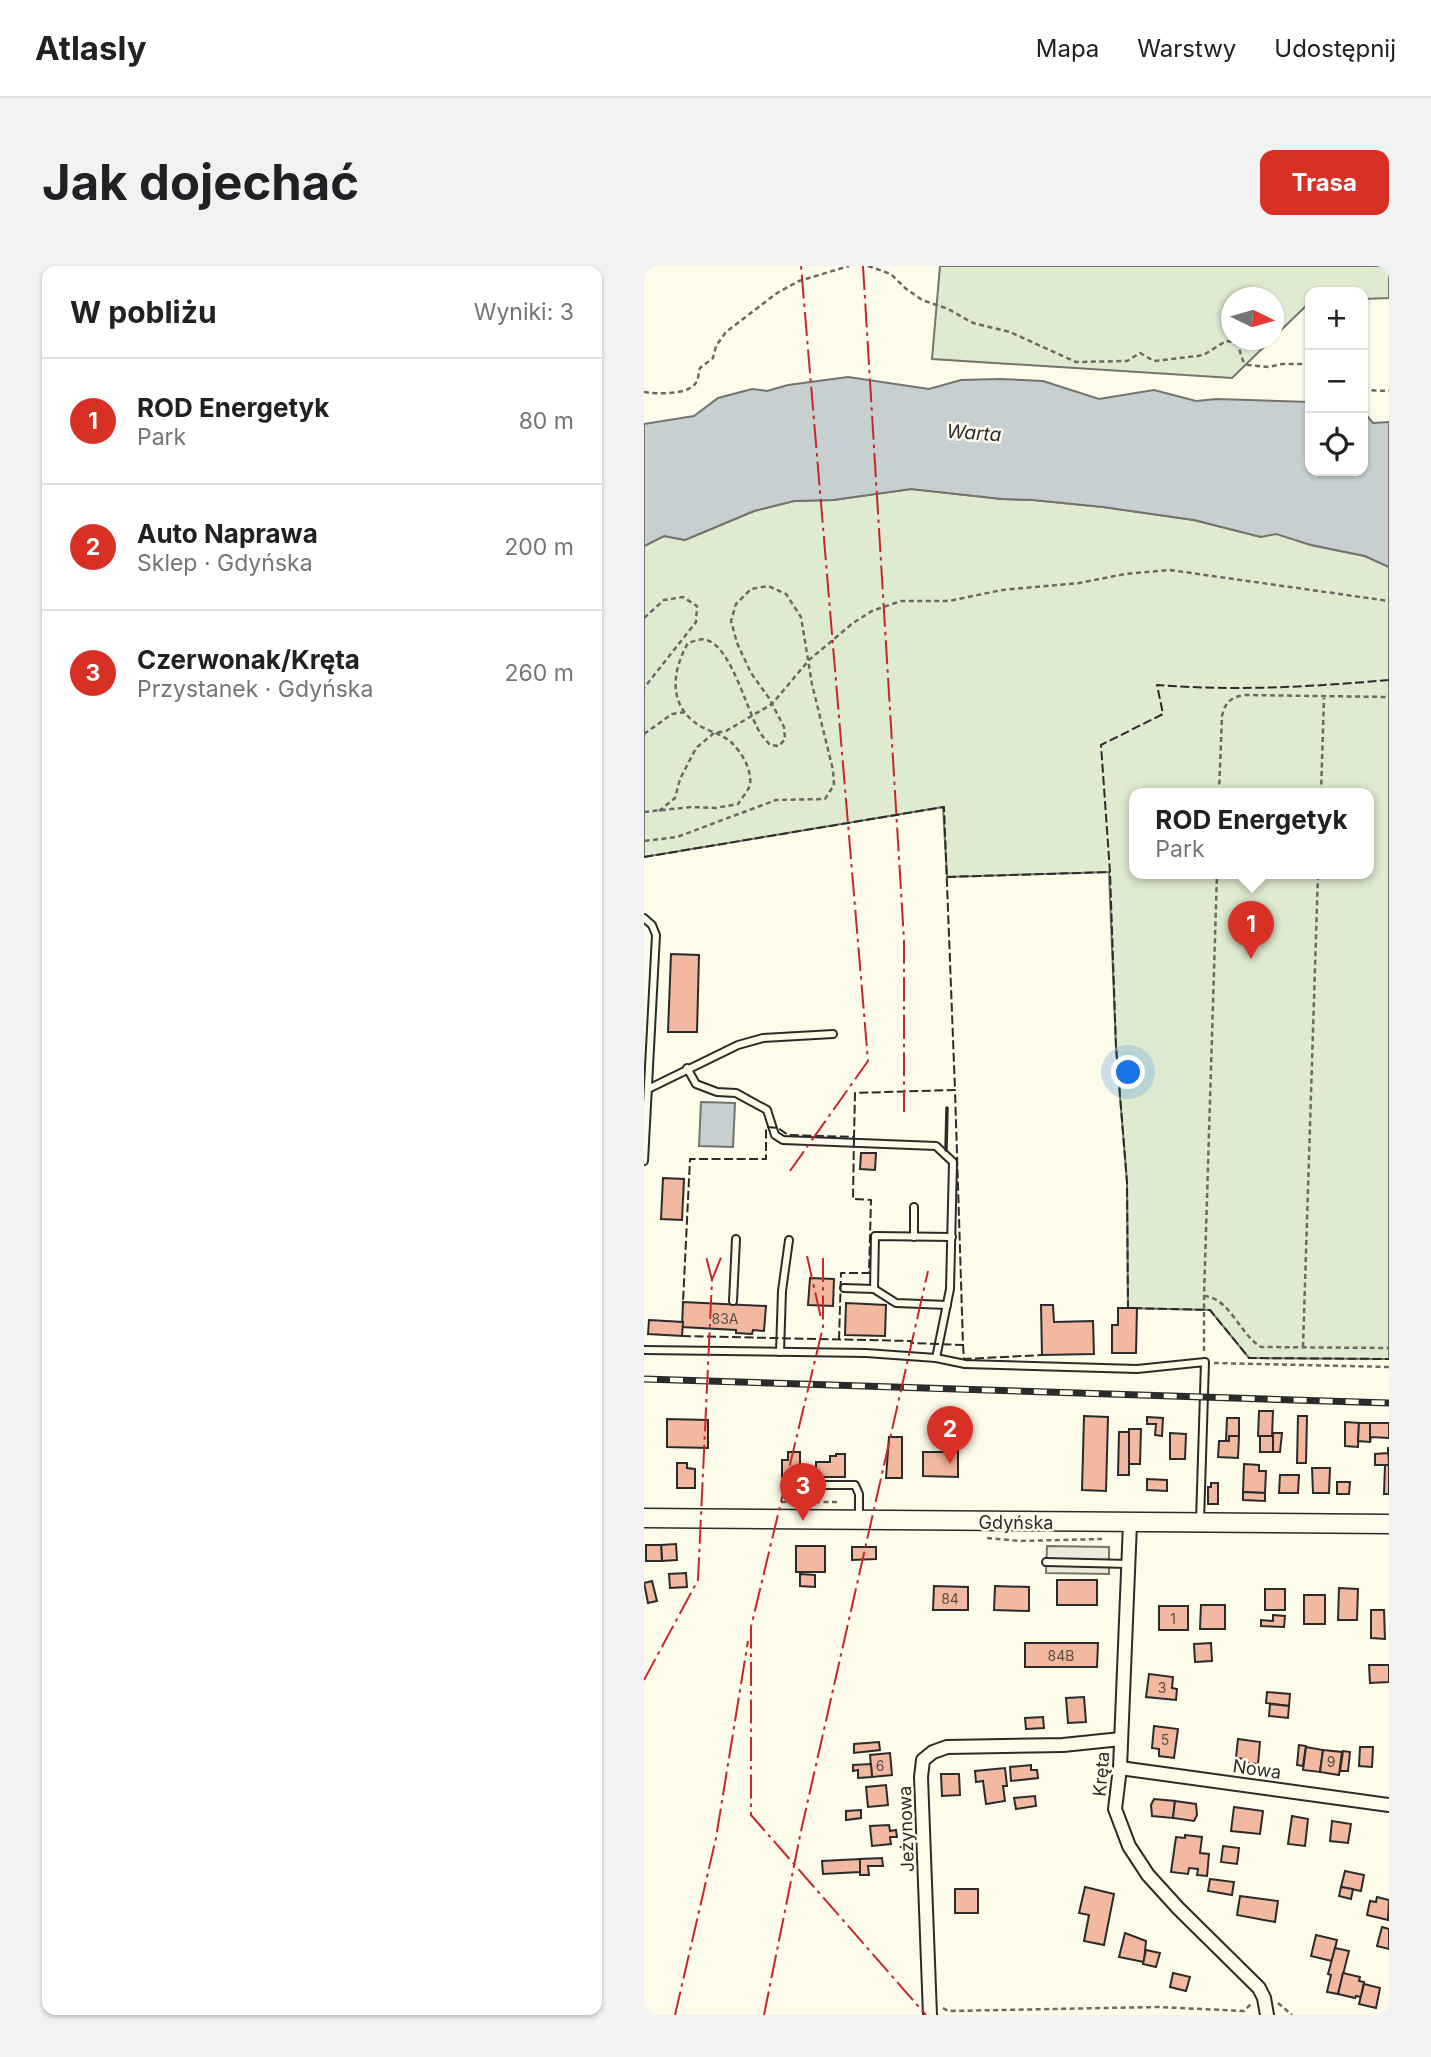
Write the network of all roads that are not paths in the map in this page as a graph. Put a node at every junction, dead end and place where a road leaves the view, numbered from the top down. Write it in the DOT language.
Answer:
graph roads {
  1 [pos="644,918"];
  2 [pos="833,1034"];
  3 [pos="687,1068"];
  4 [pos="648,1089"];
  5 [pos="644,1161"];
  6 [pos="914,1207"];
  7 [pos="914,1237"];
  8 [pos="952,1237"];
  9 [pos="736,1239"];
  10 [pos="789,1240"];
  11 [pos="844,1288"];
  12 [pos="874,1289"];
  13 [pos="733,1301"];
  14 [pos="947,1305"];
  15 [pos="644,1344"];
  16 [pos="644,1351"];
  17 [pos="780,1352"];
  18 [pos="936,1358"];
  19 [pos="817,1485"];
  20 [pos="644,1518"];
  21 [pos="859,1521"];
  22 [pos="1130,1523"];
  23 [pos="1200,1523"];
  24 [pos="1389,1524"];
  25 [pos="1046,1562"];
  26 [pos="1129,1564"];
  27 [pos="1121,1739"];
  28 [pos="1120,1768"];
  29 [pos="1389,1805"];
  30 [pos="930,2009"];
  31 [pos="1267,2015"];
  1 -- 4 [label="lane"];
  2 -- 3 [label="lane"];
  3 -- 4 [label="lane"];
  3 -- 8 [label="lane"];
  4 -- 5 [label="lane"];
  6 -- 7 [label="lane"];
  7 -- 8 [label="lane"];
  7 -- 12 [label="lane"];
  8 -- 14 [label="lane"];
  9 -- 13 [label="lane"];
  10 -- 17 [label="lane"];
  11 -- 12 [label="lane"];
  12 -- 14 [label="lane"];
  14 -- 18 [label="lane"];
  15 -- 16 [label="lane"];
  16 -- 17 [label="lane"];
  17 -- 18 [label="lane"];
  18 -- 23 [label="lane"];
  19 -- 21 [label="lane"];
  20 -- 21 [label="main road, Gdyńska"];
  21 -- 22 [label="main road, Gdyńska"];
  22 -- 23 [label="main road, Gdyńska"];
  22 -- 26 [label="street, Kręta"];
  23 -- 24 [label="main road, Gdyńska"];
  25 -- 26 [label="lane"];
  26 -- 27 [label="street, Kręta"];
  27 -- 28 [label="street, Kręta"];
  27 -- 30 [label="street, Jeżynowa"];
  28 -- 29 [label="street, Nowa"];
  28 -- 31 [label="street, Kręta"];
}
